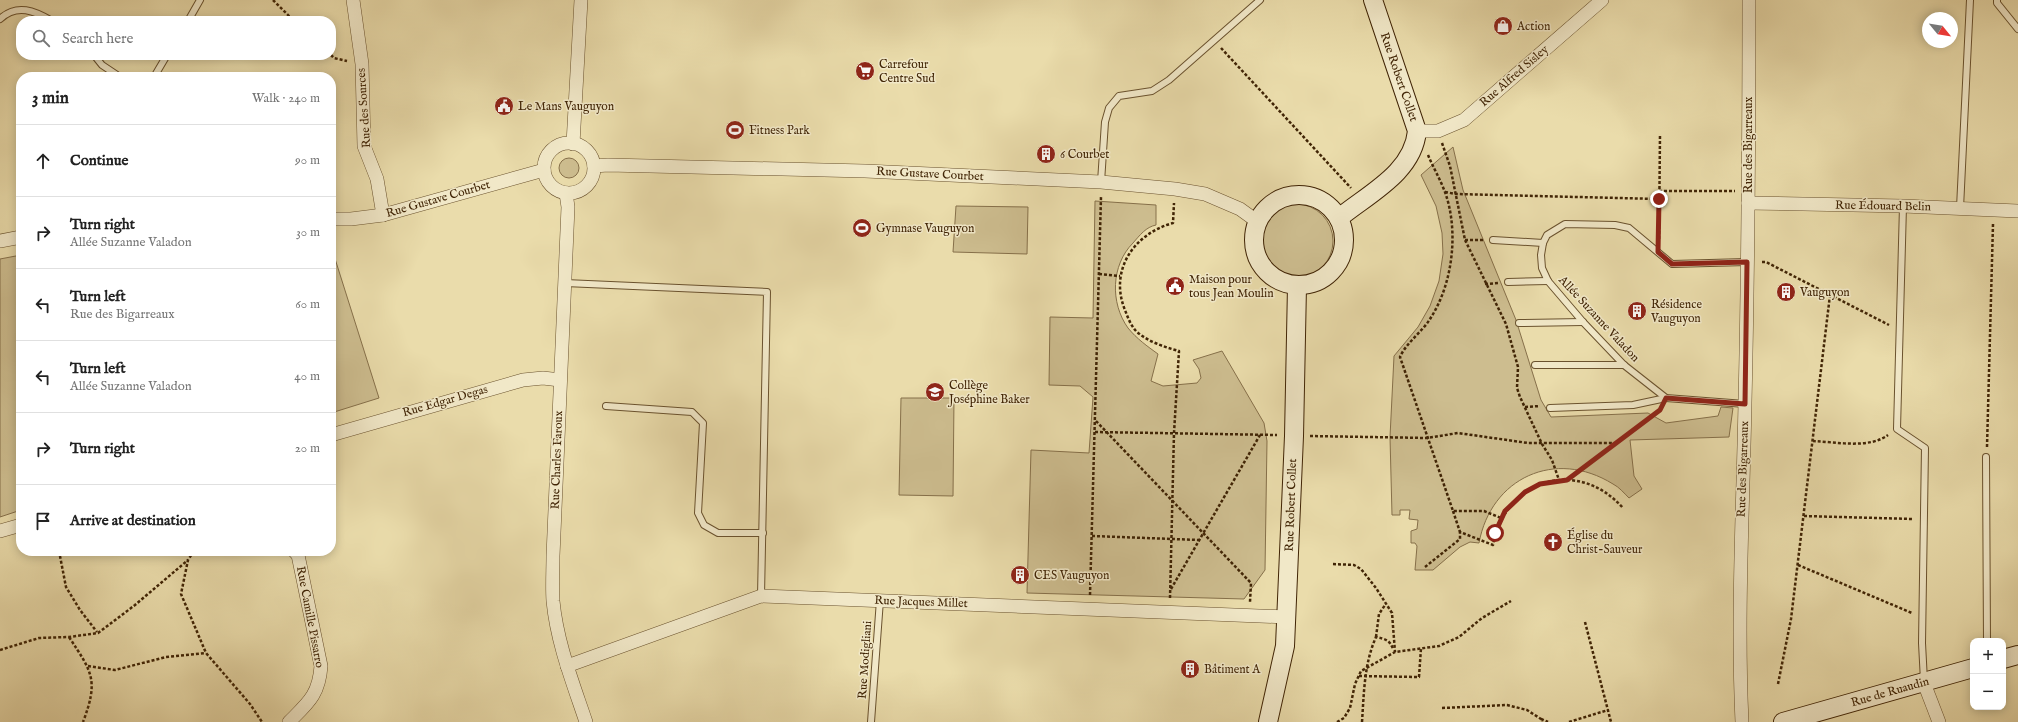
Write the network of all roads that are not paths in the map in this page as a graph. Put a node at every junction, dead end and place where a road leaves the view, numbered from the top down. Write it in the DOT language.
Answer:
graph roads {
  1 [pos="200,0"];
  2 [pos="353,0"];
  3 [pos="581,0"];
  4 [pos="1260,0"];
  5 [pos="1373,0"];
  6 [pos="1602,0"];
  7 [pos="1749,0"];
  8 [pos="1970,0"];
  9 [pos="1997,0"];
  10 [pos="43,16"];
  11 [pos="191,16"];
  12 [pos="0,19"];
  13 [pos="2018,29"];
  14 [pos="98,60"];
  15 [pos="164,60"];
  16 [pos="112,72"];
  17 [pos="157,72"];
  18 [pos="1417,131"];
  19 [pos="573,144"];
  20 [pos="594,166"];
  21 [pos="544,170"];
  22 [pos="1101,182"];
  23 [pos="566,193"];
  24 [pos="1748,197"];
  25 [pos="1902,206"];
  26 [pos="1960,208"];
  27 [pos="2018,211"];
  28 [pos="383,215"];
  29 [pos="1339,218"];
  30 [pos="336,219"];
  31 [pos="1258,222"];
  32 [pos="16,238"];
  33 [pos="1493,240"];
  34 [pos="0,241"];
  35 [pos="1542,243"];
  36 [pos="1747,262"];
  37 [pos="1548,281"];
  38 [pos="1508,282"];
  39 [pos="565,283"];
  40 [pos="1297,286"];
  41 [pos="1583,322"];
  42 [pos="1519,323"];
  43 [pos="1535,364"];
  44 [pos="1624,365"];
  45 [pos="560,380"];
  46 [pos="1666,398"];
  47 [pos="1745,404"];
  48 [pos="606,406"];
  49 [pos="1550,408"];
  50 [pos="336,434"];
  51 [pos="1986,456"];
  52 [pos="16,527"];
  53 [pos="0,532"];
  54 [pos="763,533"];
  55 [pos="298,556"];
  56 [pos="761,596"];
  57 [pos="880,600"];
  58 [pos="1286,616"];
  59 [pos="1987,638"];
  60 [pos="2018,655"];
  61 [pos="2006,659"];
  62 [pos="567,666"];
  63 [pos="1970,669"];
  64 [pos="1924,683"];
  65 [pos="289,722"];
  66 [pos="586,722"];
  67 [pos="871,722"];
  68 [pos="1268,722"];
  69 [pos="1742,722"];
  70 [pos="1783,722"];
  71 [pos="1939,722"];
  1 -- 11 [label="lane"];
  2 -- 28 [label="street, Rue des Sources"];
  3 -- 19 [label="street"];
  4 -- 22 [label="lane"];
  5 -- 18 [label="street, Rue Robert Collet"];
  6 -- 18 [label="street, Rue Alfred Sisley"];
  7 -- 24 [label="street, Rue des Bigarreaux"];
  8 -- 26 [label="lane"];
  9 -- 13 [label="lane"];
  10 -- 12 [label="lane"];
  14 -- 16 [label="lane"];
  15 -- 17 [label="lane"];
  18 -- 29 [label="street, Rue Robert Collet"];
  19 -- 20 [label="street"];
  19 -- 21 [label="street"];
  20 -- 22 [label="street, Rue Gustave Courbet"];
  20 -- 23 [label="street"];
  21 -- 23 [label="street"];
  21 -- 28 [label="street, Rue Gustave Courbet"];
  22 -- 31 [label="street, Rue Gustave Courbet"];
  23 -- 39 [label="street, Rue Charles Faroux"];
  24 -- 25 [label="street, Rue Édouard Belin"];
  24 -- 36 [label="street, Rue des Bigarreaux"];
  25 -- 26 [label="street, Rue Édouard Belin"];
  25 -- 64 [label="lane"];
  26 -- 27 [label="street, Rue Édouard Belin"];
  28 -- 30 [label="street, Rue Gustave Courbet"];
  29 -- 31 [label="street"];
  29 -- 40 [label="street"];
  31 -- 40 [label="street"];
  32 -- 34 [label="street"];
  33 -- 35 [label="lane"];
  35 -- 36 [label="lane"];
  35 -- 37 [label="lane, Allée Suzanne Valadon"];
  36 -- 47 [label="street, Rue des Bigarreaux"];
  37 -- 38 [label="lane"];
  37 -- 41 [label="lane, Allée Suzanne Valadon"];
  39 -- 45 [label="street, Rue Charles Faroux"];
  39 -- 54 [label="lane"];
  40 -- 58 [label="street, Rue Robert Collet"];
  41 -- 42 [label="lane"];
  41 -- 44 [label="lane, Allée Suzanne Valadon"];
  43 -- 44 [label="lane"];
  44 -- 46 [label="lane, Allée Suzanne Valadon"];
  45 -- 50 [label="street, Rue Edgar Degas"];
  45 -- 62 [label="street, Rue Charles Faroux"];
  46 -- 47 [label="lane"];
  46 -- 49 [label="lane"];
  47 -- 69 [label="street, Rue des Bigarreaux"];
  48 -- 54 [label="lane"];
  51 -- 59 [label="lane"];
  52 -- 53 [label="street"];
  54 -- 56 [label="lane"];
  55 -- 65 [label="street, Rue Camille Pissarro"];
  56 -- 57 [label="street, Rue Jacques Millet"];
  56 -- 62 [label="street, Rue Jacques Millet"];
  57 -- 58 [label="street, Rue Jacques Millet"];
  57 -- 67 [label="lane, Rue Modigliani"];
  58 -- 68 [label="street, Rue Robert Collet"];
  60 -- 61 [label="street"];
  62 -- 66 [label="street, Rue Charles Faroux"];
  63 -- 64 [label="street, Rue de Ruaudin"];
  64 -- 70 [label="street, Rue de Ruaudin"];
  64 -- 71 [label="street"];
}
